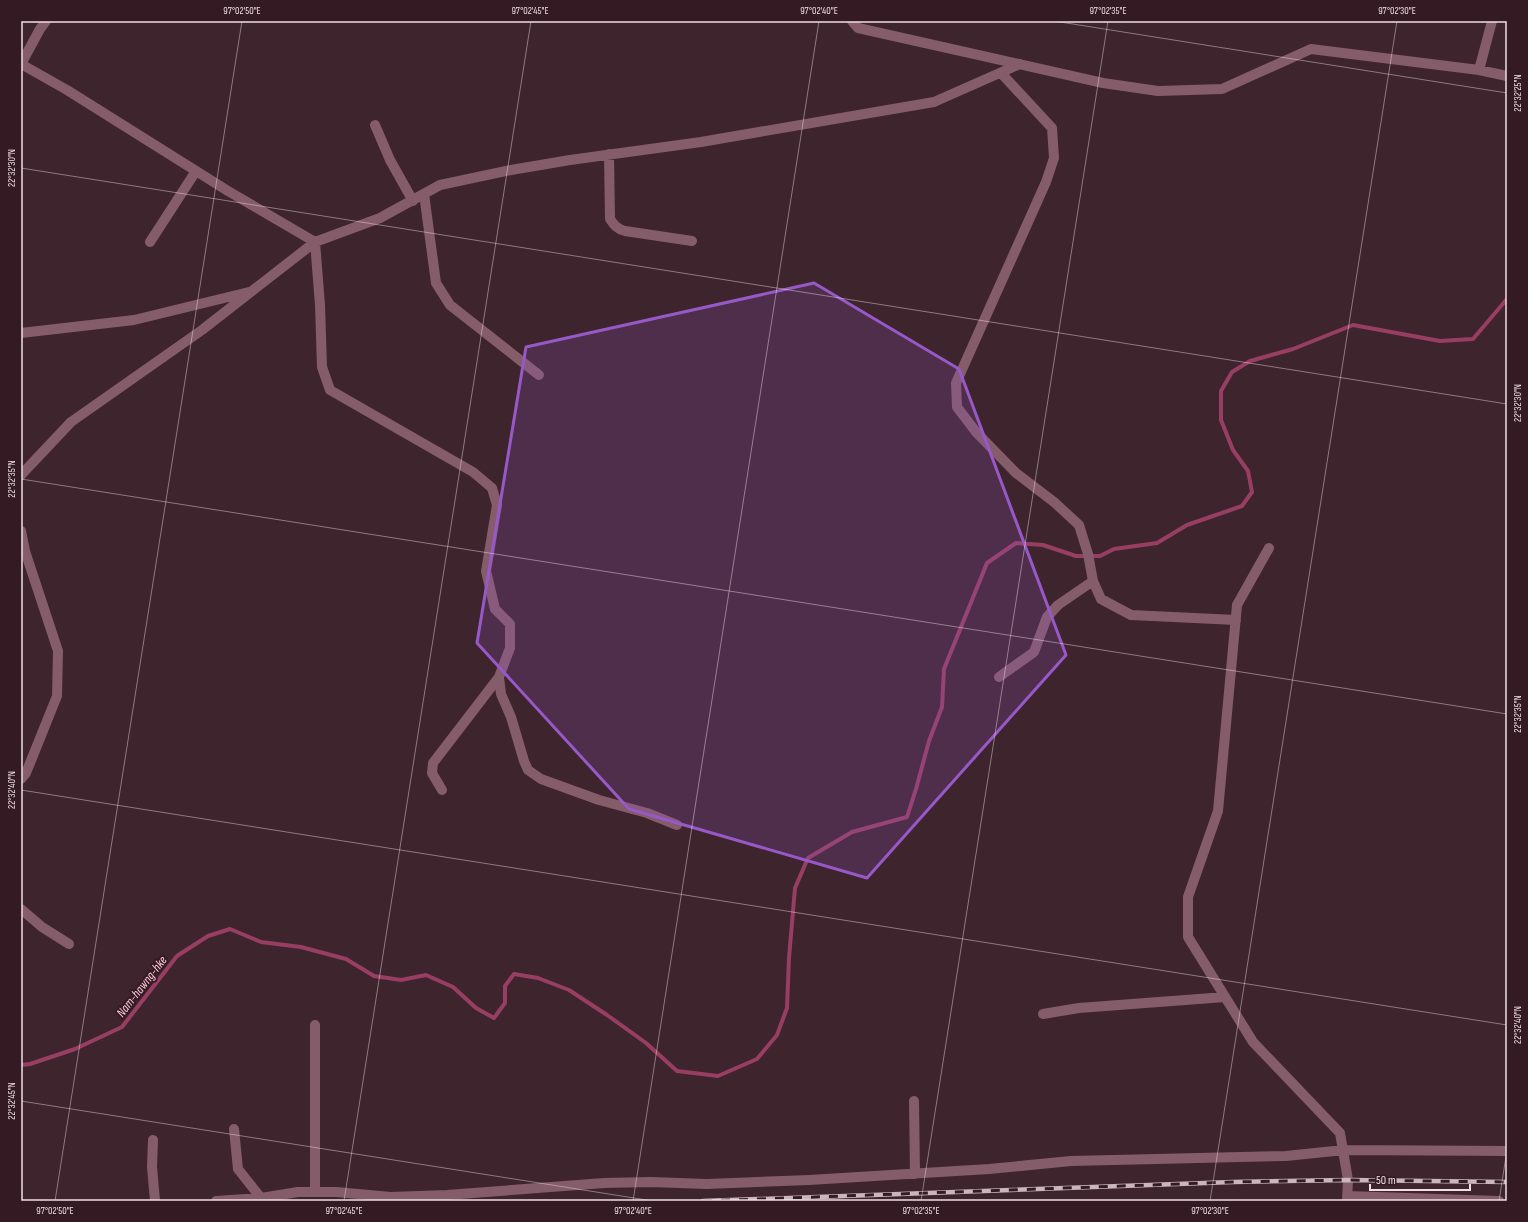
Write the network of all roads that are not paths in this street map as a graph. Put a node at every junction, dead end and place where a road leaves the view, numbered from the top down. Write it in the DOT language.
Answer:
graph roads {
  1 [pos="46,21"];
  2 [pos="852,21"];
  3 [pos="1492,21"];
  4 [pos="21,64"];
  5 [pos="1020,64"];
  6 [pos="1479,70"];
  7 [pos="1001,73"];
  8 [pos="1507,76"];
  9 [pos="375,125"];
  10 [pos="609,154"];
  11 [pos="196,171"];
  12 [pos="424,194"];
  13 [pos="413,201"];
  14 [pos="692,240"];
  15 [pos="150,242"];
  16 [pos="315,242"];
  17 [pos="254,290"];
  18 [pos="21,333"];
  19 [pos="540,375"];
  20 [pos="21,475"];
  21 [pos="21,531"];
  22 [pos="1269,548"];
  23 [pos="1093,581"];
  24 [pos="1236,620"];
  25 [pos="499,677"];
  26 [pos="999,677"];
  27 [pos="21,779"];
  28 [pos="442,790"];
  29 [pos="677,825"];
  30 [pos="21,909"];
  31 [pos="69,944"];
  32 [pos="1225,997"];
  33 [pos="1043,1014"];
  34 [pos="315,1025"];
  35 [pos="914,1101"];
  36 [pos="234,1128"];
  37 [pos="152,1140"];
  38 [pos="1344,1150"];
  39 [pos="1507,1151"];
  40 [pos="915,1174"];
  41 [pos="315,1192"];
  42 [pos="262,1198"];
  43 [pos="429,1198"];
  44 [pos="1347,1199"];
  45 [pos="1458,1200"];
  46 [pos="155,1201"];
  47 [pos="216,1201"];
  48 [pos="1499,1201"];
  1 -- 4 [label="street"];
  2 -- 5 [label="street"];
  3 -- 6 [label="street"];
  4 -- 11 [label="street"];
  5 -- 6 [label="street"];
  5 -- 7 [label="street"];
  6 -- 8 [label="street"];
  7 -- 10 [label="street"];
  7 -- 23 [label="street"];
  9 -- 13 [label="street"];
  10 -- 12 [label="street"];
  10 -- 14 [label="street"];
  11 -- 15 [label="street"];
  11 -- 16 [label="street"];
  12 -- 13 [label="street"];
  12 -- 19 [label="street"];
  13 -- 16 [label="street"];
  16 -- 17 [label="street"];
  16 -- 25 [label="street"];
  17 -- 18 [label="street"];
  17 -- 20 [label="street"];
  21 -- 27 [label="street"];
  22 -- 24 [label="street"];
  23 -- 24 [label="street"];
  23 -- 26 [label="street"];
  24 -- 32 [label="street"];
  25 -- 28 [label="street"];
  25 -- 29 [label="street"];
  30 -- 31 [label="street"];
  32 -- 33 [label="street"];
  32 -- 38 [label="street"];
  34 -- 41 [label="street"];
  35 -- 40 [label="street"];
  36 -- 42 [label="street"];
  37 -- 46 [label="street"];
  38 -- 39 [label="street"];
  38 -- 40 [label="street"];
  38 -- 44 [label="street"];
  40 -- 43 [label="street"];
  41 -- 42 [label="street"];
  41 -- 43 [label="street"];
  42 -- 47 [label="street"];
  44 -- 45 [label="street"];
  45 -- 48 [label="street"];
}
